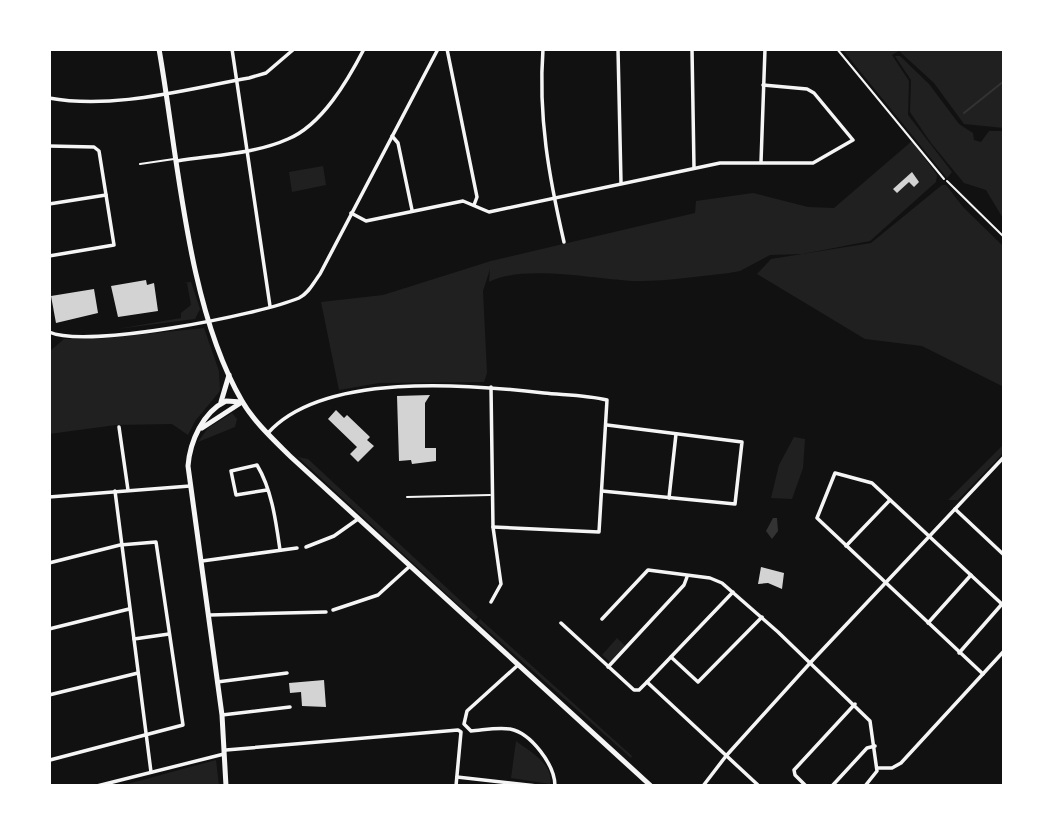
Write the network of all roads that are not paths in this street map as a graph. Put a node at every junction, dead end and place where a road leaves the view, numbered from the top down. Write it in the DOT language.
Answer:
graph roads {
  1 [pos="159,49"];
  2 [pos="232,49"];
  3 [pos="295,49"];
  4 [pos="364,49"];
  5 [pos="438,49"];
  6 [pos="447,49"];
  7 [pos="543,49"];
  8 [pos="618,49"];
  9 [pos="692,49"];
  10 [pos="765,49"];
  11 [pos="837,49"];
  12 [pos="236,80"];
  13 [pos="764,85"];
  14 [pos="167,92"];
  15 [pos="49,98"];
  16 [pos="392,136"];
  17 [pos="49,145"];
  18 [pos="245,150"];
  19 [pos="177,160"];
  20 [pos="761,162"];
  21 [pos="140,164"];
  22 [pos="694,168"];
  23 [pos="944,179"];
  24 [pos="621,183"];
  25 [pos="106,195"];
  26 [pos="554,198"];
  27 [pos="49,204"];
  28 [pos="474,205"];
  29 [pos="412,211"];
  30 [pos="351,213"];
  31 [pos="564,242"];
  32 [pos="49,256"];
  33 [pos="270,306"];
  34 [pos="211,323"];
  35 [pos="49,332"];
  36 [pos="229,375"];
  37 [pos="491,387"];
  38 [pos="242,402"];
  39 [pos="220,403"];
  40 [pos="607,425"];
  41 [pos="119,428"];
  42 [pos="200,430"];
  43 [pos="268,433"];
  44 [pos="676,433"];
  45 [pos="1004,457"];
  46 [pos="191,486"];
  47 [pos="128,490"];
  48 [pos="267,490"];
  49 [pos="115,491"];
  50 [pos="602,491"];
  51 [pos="492,495"];
  52 [pos="49,497"];
  53 [pos="407,497"];
  54 [pos="669,498"];
  55 [pos="890,500"];
  56 [pos="955,509"];
  57 [pos="358,519"];
  58 [pos="493,527"];
  59 [pos="929,537"];
  60 [pos="120,545"];
  61 [pos="845,546"];
  62 [pos="306,547"];
  63 [pos="297,548"];
  64 [pos="280,550"];
  65 [pos="1004,555"];
  66 [pos="200,561"];
  67 [pos="49,563"];
  68 [pos="410,566"];
  69 [pos="687,576"];
  70 [pos="971,576"];
  71 [pos="885,583"];
  72 [pos="733,592"];
  73 [pos="491,603"];
  74 [pos="1003,605"];
  75 [pos="129,609"];
  76 [pos="333,610"];
  77 [pos="326,612"];
  78 [pos="208,615"];
  79 [pos="762,617"];
  80 [pos="601,620"];
  81 [pos="561,623"];
  82 [pos="928,623"];
  83 [pos="49,629"];
  84 [pos="169,634"];
  85 [pos="134,639"];
  86 [pos="1004,651"];
  87 [pos="960,653"];
  88 [pos="671,657"];
  89 [pos="811,662"];
  90 [pos="518,665"];
  91 [pos="608,667"];
  92 [pos="138,673"];
  93 [pos="287,673"];
  94 [pos="983,674"];
  95 [pos="217,682"];
  96 [pos="647,682"];
  97 [pos="49,695"];
  98 [pos="855,704"];
  99 [pos="290,707"];
  100 [pos="222,715"];
  101 [pos="147,736"];
  102 [pos="875,746"];
  103 [pos="226,751"];
  104 [pos="726,756"];
  105 [pos="50,760"];
  106 [pos="877,768"];
  107 [pos="151,772"];
  108 [pos="457,777"];
  109 [pos="97,786"];
  110 [pos="226,786"];
  111 [pos="456,786"];
  112 [pos="537,786"];
  113 [pos="555,786"];
  114 [pos="651,786"];
  115 [pos="701,786"];
  116 [pos="759,786"];
  117 [pos="806,786"];
  118 [pos="832,786"];
  119 [pos="865,786"];
  1 -- 14 [label="main road"];
  2 -- 12 [label="street"];
  3 -- 12 [label="street"];
  4 -- 18 [label="street"];
  5 -- 16 [label="street"];
  6 -- 28 [label="street"];
  7 -- 26 [label="street"];
  8 -- 24 [label="street"];
  9 -- 22 [label="street"];
  10 -- 13 [label="street"];
  11 -- 23 [label="lane"];
  12 -- 14 [label="street"];
  12 -- 18 [label="street"];
  13 -- 20 [label="street"];
  13 -- 20 [label="street"];
  14 -- 15 [label="street"];
  14 -- 19 [label="main road"];
  16 -- 29 [label="street"];
  16 -- 30 [label="street"];
  17 -- 25 [label="street"];
  18 -- 19 [label="street"];
  18 -- 33 [label="street"];
  19 -- 21 [label="lane"];
  19 -- 34 [label="main road"];
  20 -- 22 [label="street"];
  22 -- 24 [label="street"];
  24 -- 26 [label="street"];
  25 -- 27 [label="street"];
  25 -- 32 [label="street"];
  26 -- 28 [label="street"];
  26 -- 31 [label="street"];
  28 -- 29 [label="street"];
  29 -- 30 [label="street"];
  30 -- 33 [label="street"];
  33 -- 34 [label="street"];
  34 -- 35 [label="street"];
  34 -- 36 [label="main road"];
  36 -- 38 [label="main road"];
  36 -- 39 [label="main road"];
  37 -- 40 [label="street"];
  37 -- 43 [label="street"];
  37 -- 51 [label="street"];
  38 -- 39 [label="main road"];
  38 -- 42 [label="main road"];
  38 -- 43 [label="main road"];
  39 -- 42 [label="main road"];
  40 -- 44 [label="street"];
  40 -- 50 [label="street"];
  41 -- 47 [label="street"];
  42 -- 46 [label="main road"];
  43 -- 57 [label="main road"];
  44 -- 54 [label="street"];
  44 -- 54 [label="street"];
  45 -- 56 [label="street"];
  46 -- 47 [label="street"];
  46 -- 66 [label="main road"];
  47 -- 49 [label="street"];
  48 -- 48 [label="street"];
  48 -- 64 [label="street"];
  49 -- 52 [label="street"];
  49 -- 60 [label="street"];
  50 -- 54 [label="street"];
  50 -- 58 [label="street"];
  51 -- 53 [label="lane"];
  51 -- 58 [label="street"];
  55 -- 59 [label="street"];
  55 -- 61 [label="street"];
  55 -- 61 [label="street"];
  56 -- 59 [label="street"];
  56 -- 65 [label="street"];
  57 -- 62 [label="street"];
  57 -- 68 [label="main road"];
  58 -- 73 [label="street"];
  59 -- 70 [label="street"];
  59 -- 71 [label="street"];
  60 -- 67 [label="street"];
  60 -- 75 [label="street"];
  60 -- 84 [label="street"];
  61 -- 71 [label="street"];
  63 -- 64 [label="street"];
  64 -- 66 [label="street"];
  66 -- 78 [label="main road"];
  68 -- 76 [label="street"];
  68 -- 90 [label="main road"];
  69 -- 72 [label="street"];
  69 -- 80 [label="street"];
  69 -- 91 [label="street"];
  70 -- 74 [label="street"];
  70 -- 82 [label="street"];
  71 -- 82 [label="street"];
  71 -- 89 [label="street"];
  72 -- 79 [label="street"];
  72 -- 88 [label="street"];
  74 -- 87 [label="street"];
  75 -- 83 [label="street"];
  75 -- 85 [label="street"];
  77 -- 78 [label="street"];
  78 -- 95 [label="main road"];
  79 -- 88 [label="street"];
  79 -- 89 [label="street"];
  81 -- 91 [label="street"];
  82 -- 87 [label="street"];
  84 -- 85 [label="street"];
  84 -- 101 [label="street"];
  85 -- 92 [label="street"];
  86 -- 94 [label="street"];
  87 -- 94 [label="street"];
  88 -- 96 [label="street"];
  89 -- 98 [label="street"];
  89 -- 104 [label="street"];
  90 -- 113 [label="street"];
  90 -- 114 [label="main road"];
  91 -- 96 [label="street"];
  92 -- 97 [label="street"];
  92 -- 101 [label="street"];
  93 -- 95 [label="street"];
  94 -- 106 [label="street"];
  95 -- 100 [label="main road"];
  96 -- 104 [label="street"];
  98 -- 102 [label="street"];
  98 -- 117 [label="street"];
  99 -- 100 [label="street"];
  100 -- 103 [label="main road"];
  101 -- 105 [label="street"];
  101 -- 107 [label="street"];
  102 -- 106 [label="street"];
  102 -- 118 [label="street"];
  103 -- 107 [label="street"];
  103 -- 108 [label="street"];
  103 -- 110 [label="main road"];
  104 -- 115 [label="street"];
  104 -- 116 [label="street"];
  106 -- 119 [label="street"];
  107 -- 109 [label="street"];
  108 -- 111 [label="street"];
  108 -- 112 [label="street"];
}
